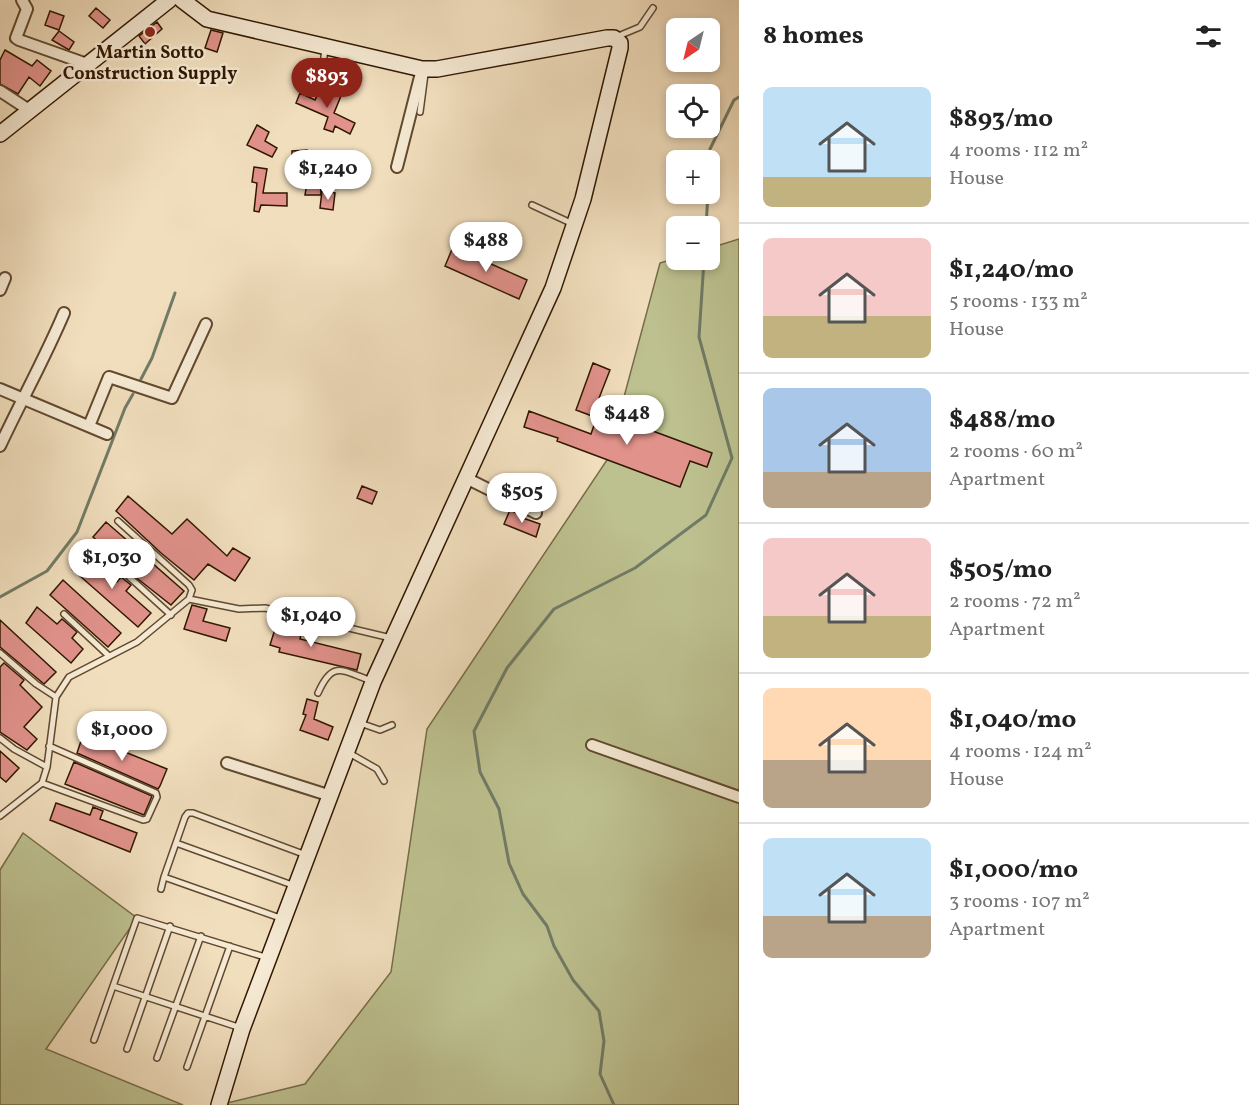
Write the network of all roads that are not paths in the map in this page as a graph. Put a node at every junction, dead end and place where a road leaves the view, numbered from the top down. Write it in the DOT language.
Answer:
graph roads {
  1 [pos="22,0"];
  2 [pos="169,0"];
  3 [pos="182,0"];
  4 [pos="652,8"];
  5 [pos="614,38"];
  6 [pos="325,47"];
  7 [pos="87,64"];
  8 [pos="424,69"];
  9 [pos="306,88"];
  10 [pos="0,91"];
  11 [pos="29,110"];
  12 [pos="420,112"];
  13 [pos="0,134"];
  14 [pos="397,167"];
  15 [pos="532,205"];
  16 [pos="574,225"];
  17 [pos="4,278"];
  18 [pos="0,290"];
  19 [pos="64,313"];
  20 [pos="206,324"];
  21 [pos="0,389"];
  22 [pos="22,399"];
  23 [pos="89,426"];
  24 [pos="107,434"];
  25 [pos="0,446"];
  26 [pos="466,478"];
  27 [pos="536,513"];
  28 [pos="118,521"];
  29 [pos="95,546"];
  30 [pos="189,599"];
  31 [pos="64,614"];
  32 [pos="171,615"];
  33 [pos="392,638"];
  34 [pos="0,653"];
  35 [pos="109,656"];
  36 [pos="373,681"];
  37 [pos="318,693"];
  38 [pos="56,697"];
  39 [pos="358,722"];
  40 [pos="392,725"];
  41 [pos="0,738"];
  42 [pos="592,745"];
  43 [pos="49,746"];
  44 [pos="347,753"];
  45 [pos="227,763"];
  46 [pos="47,767"];
  47 [pos="384,781"];
  48 [pos="42,783"];
  49 [pos="331,796"];
  50 [pos="739,796"];
  51 [pos="0,816"];
  52 [pos="176,843"];
  53 [pos="308,855"];
  54 [pos="164,877"];
  55 [pos="296,887"];
  56 [pos="161,889"];
  57 [pos="285,920"];
  58 [pos="170,926"];
  59 [pos="201,936"];
  60 [pos="230,946"];
  61 [pos="270,958"];
  62 [pos="113,986"];
  63 [pos="145,997"];
  64 [pos="176,1007"];
  65 [pos="206,1018"];
  66 [pos="243,1029"];
  67 [pos="94,1040"];
  68 [pos="127,1049"];
  69 [pos="157,1058"];
  70 [pos="187,1067"];
  71 [pos="219,1105"];
  1 -- 7 [label="street"];
  2 -- 7 [label="street"];
  3 -- 6 [label="street"];
  4 -- 5 [label="lane"];
  5 -- 8 [label="street"];
  5 -- 16 [label="street"];
  6 -- 8 [label="street"];
  6 -- 9 [label="lane"];
  7 -- 11 [label="street"];
  8 -- 12 [label="lane"];
  8 -- 14 [label="street"];
  10 -- 11 [label="street"];
  11 -- 13 [label="street"];
  15 -- 16 [label="lane"];
  16 -- 26 [label="street"];
  17 -- 18 [label="street"];
  19 -- 22 [label="street"];
  20 -- 23 [label="street"];
  21 -- 22 [label="street"];
  22 -- 23 [label="street"];
  22 -- 25 [label="street"];
  23 -- 24 [label="street"];
  26 -- 27 [label="street"];
  26 -- 33 [label="street"];
  28 -- 30 [label="lane"];
  29 -- 32 [label="lane"];
  30 -- 32 [label="lane"];
  30 -- 33 [label="lane"];
  31 -- 35 [label="lane"];
  32 -- 35 [label="lane"];
  33 -- 36 [label="street"];
  34 -- 38 [label="lane"];
  35 -- 38 [label="lane"];
  36 -- 37 [label="lane"];
  36 -- 39 [label="street"];
  38 -- 43 [label="lane"];
  39 -- 40 [label="lane"];
  39 -- 44 [label="street"];
  41 -- 46 [label="lane"];
  42 -- 50 [label="street"];
  43 -- 46 [label="lane"];
  43 -- 48 [label="lane"];
  44 -- 47 [label="lane"];
  44 -- 49 [label="street"];
  45 -- 49 [label="street"];
  46 -- 48 [label="lane"];
  48 -- 51 [label="lane"];
  49 -- 53 [label="street"];
  52 -- 53 [label="lane"];
  52 -- 54 [label="lane"];
  52 -- 55 [label="lane"];
  53 -- 55 [label="street"];
  54 -- 56 [label="lane"];
  54 -- 57 [label="lane"];
  55 -- 57 [label="street"];
  57 -- 61 [label="street"];
  58 -- 59 [label="lane"];
  58 -- 62 [label="lane"];
  58 -- 63 [label="lane"];
  59 -- 60 [label="lane"];
  59 -- 64 [label="lane"];
  60 -- 61 [label="lane"];
  60 -- 65 [label="lane"];
  61 -- 66 [label="street"];
  62 -- 63 [label="lane"];
  62 -- 67 [label="lane"];
  63 -- 64 [label="lane"];
  63 -- 68 [label="lane"];
  64 -- 65 [label="lane"];
  64 -- 69 [label="lane"];
  65 -- 66 [label="lane"];
  65 -- 70 [label="lane"];
  66 -- 71 [label="street"];
}
